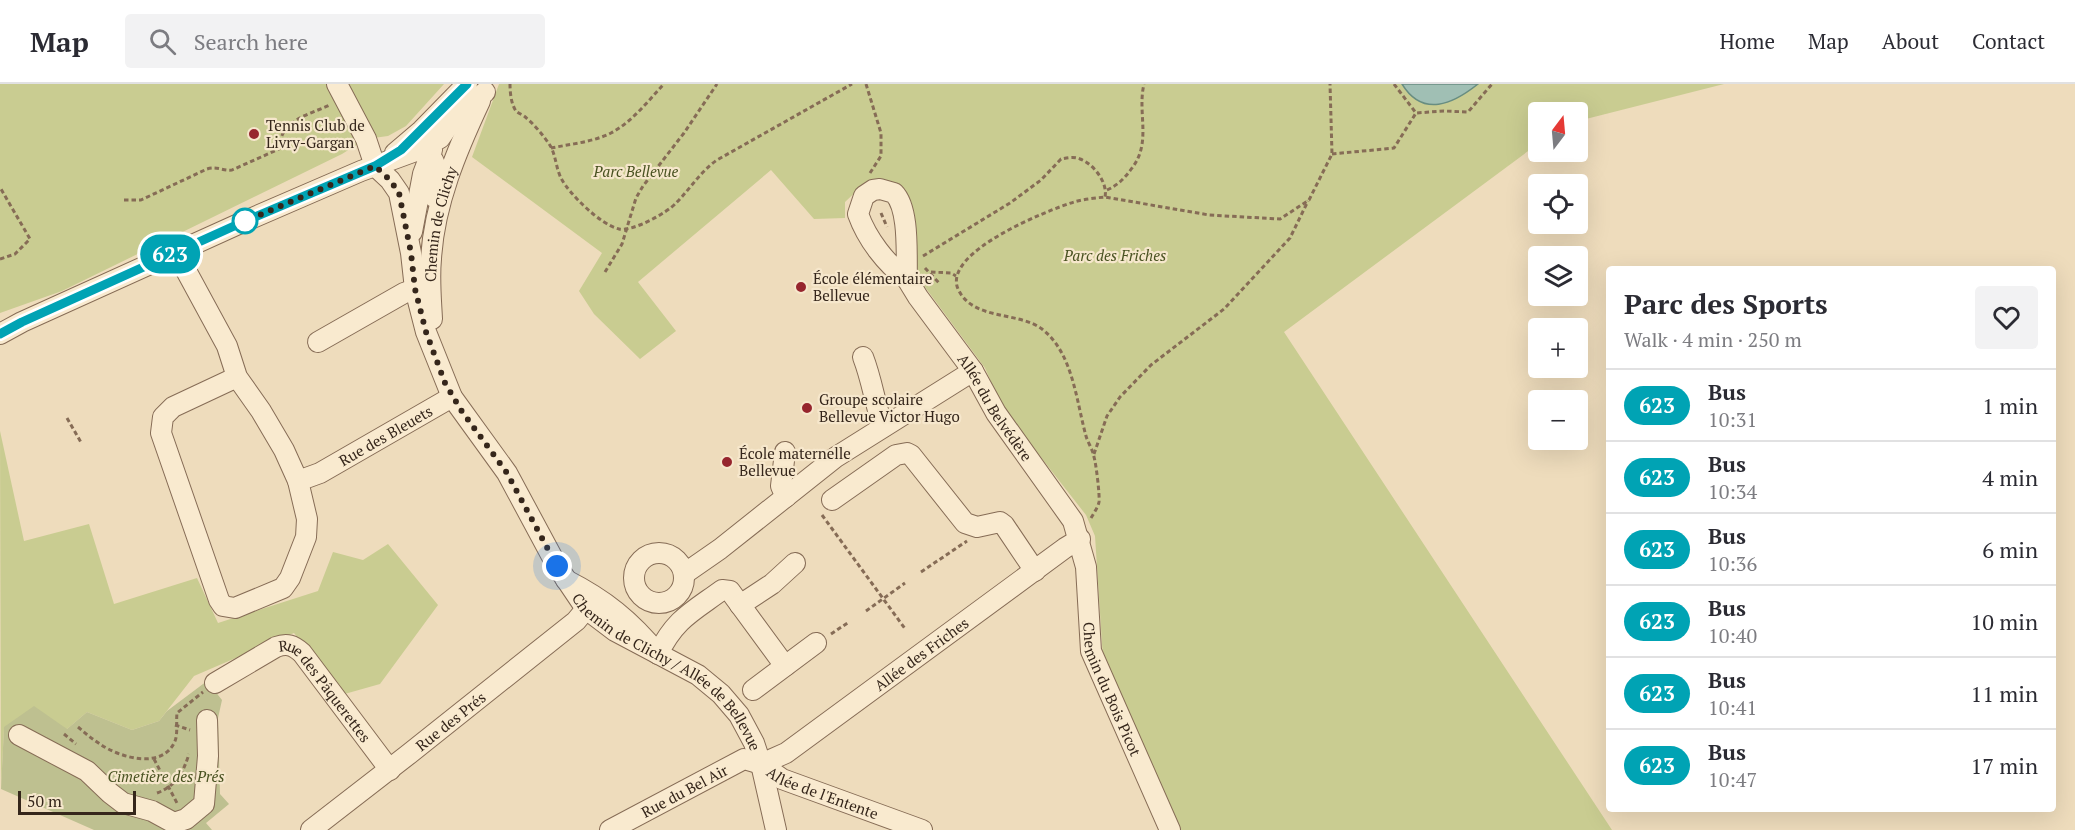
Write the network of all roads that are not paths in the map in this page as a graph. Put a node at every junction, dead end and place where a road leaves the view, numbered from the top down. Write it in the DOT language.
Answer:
graph roads {
  1 [pos="478,86"];
  2 [pos="340,92"];
  3 [pos="401,150"];
  4 [pos="426,152"];
  5 [pos="375,166"];
  6 [pos="176,252"];
  7 [pos="411,253"];
  8 [pos="907,279"];
  9 [pos="423,292"];
  10 [pos="0,334"];
  11 [pos="318,342"];
  12 [pos="863,357"];
  13 [pos="437,363"];
  14 [pos="973,371"];
  15 [pos="237,377"];
  16 [pos="452,397"];
  17 [pos="883,427"];
  18 [pos="785,452"];
  19 [pos="298,481"];
  20 [pos="786,497"];
  21 [pos="827,507"];
  22 [pos="1085,533"];
  23 [pos="795,563"];
  24 [pos="1035,571"];
  25 [pos="684,574"];
  26 [pos="565,579"];
  27 [pos="634,584"];
  28 [pos="609,605"];
  29 [pos="740,605"];
  30 [pos="586,609"];
  31 [pos="816,644"];
  32 [pos="658,654"];
  33 [pos="785,666"];
  34 [pos="215,683"];
  35 [pos="753,690"];
  36 [pos="207,720"];
  37 [pos="19,735"];
  38 [pos="761,764"];
  39 [pos="390,770"];
  40 [pos="190,825"];
  41 [pos="311,830"];
  42 [pos="610,830"];
  43 [pos="776,830"];
  44 [pos="922,830"];
  45 [pos="1170,830"];
  1 -- 3 [label="street"];
  1 -- 4 [label="street, Chemin de Clichy"];
  1 -- 9 [label="street, Chemin de Clichy"];
  2 -- 5 [label="street"];
  3 -- 4 [label="street"];
  3 -- 5 [label="street"];
  4 -- 5 [label="street"];
  4 -- 7 [label="street, Chemin de Clichy"];
  4 -- 9 [label="street"];
  5 -- 6 [label="street"];
  5 -- 7 [label="street"];
  6 -- 10 [label="street"];
  6 -- 15 [label="street"];
  7 -- 9 [label="street"];
  8 -- 8 [label="street, Allée du Belvédère"];
  8 -- 14 [label="street, Allée du Belvédère"];
  9 -- 11 [label="street"];
  9 -- 13 [label="street, Chemin de Clichy"];
  12 -- 17 [label="street"];
  13 -- 16 [label="street, Chemin de Clichy / Allée de Bellevue"];
  14 -- 17 [label="street"];
  14 -- 22 [label="street, Allée du Belvédère"];
  15 -- 19 [label="street"];
  15 -- 19 [label="street"];
  16 -- 19 [label="street, Rue des Bleuets"];
  16 -- 26 [label="street, Chemin de Clichy / Allée de Bellevue"];
  17 -- 20 [label="street"];
  18 -- 20 [label="street"];
  20 -- 25 [label="street"];
  21 -- 24 [label="street"];
  22 -- 24 [label="street, Allée des Friches"];
  22 -- 45 [label="street, Chemin du Bois Picot"];
  23 -- 29 [label="street"];
  24 -- 38 [label="street, Allée des Friches"];
  25 -- 27 [label="street"];
  25 -- 27 [label="street"];
  26 -- 28 [label="street"];
  26 -- 30 [label="street, Chemin de Clichy / Allée de Bellevue"];
  27 -- 28 [label="street"];
  28 -- 32 [label="street"];
  29 -- 32 [label="street"];
  29 -- 33 [label="street"];
  30 -- 32 [label="street, Chemin de Clichy / Allée de Bellevue"];
  30 -- 39 [label="street, Rue des Prés"];
  31 -- 33 [label="street"];
  32 -- 38 [label="street, Chemin de Clichy / Allée de Bellevue"];
  33 -- 35 [label="street"];
  34 -- 39 [label="street, Rue des Pâquerettes"];
  36 -- 40 [label="street"];
  37 -- 40 [label="street"];
  38 -- 42 [label="street, Rue du Bel Air"];
  38 -- 43 [label="street, Chemin de Clichy / Allée de Bellevue"];
  38 -- 44 [label="street, Allée de l'Entente"];
  39 -- 41 [label="street, Rue des Prés"];
}
